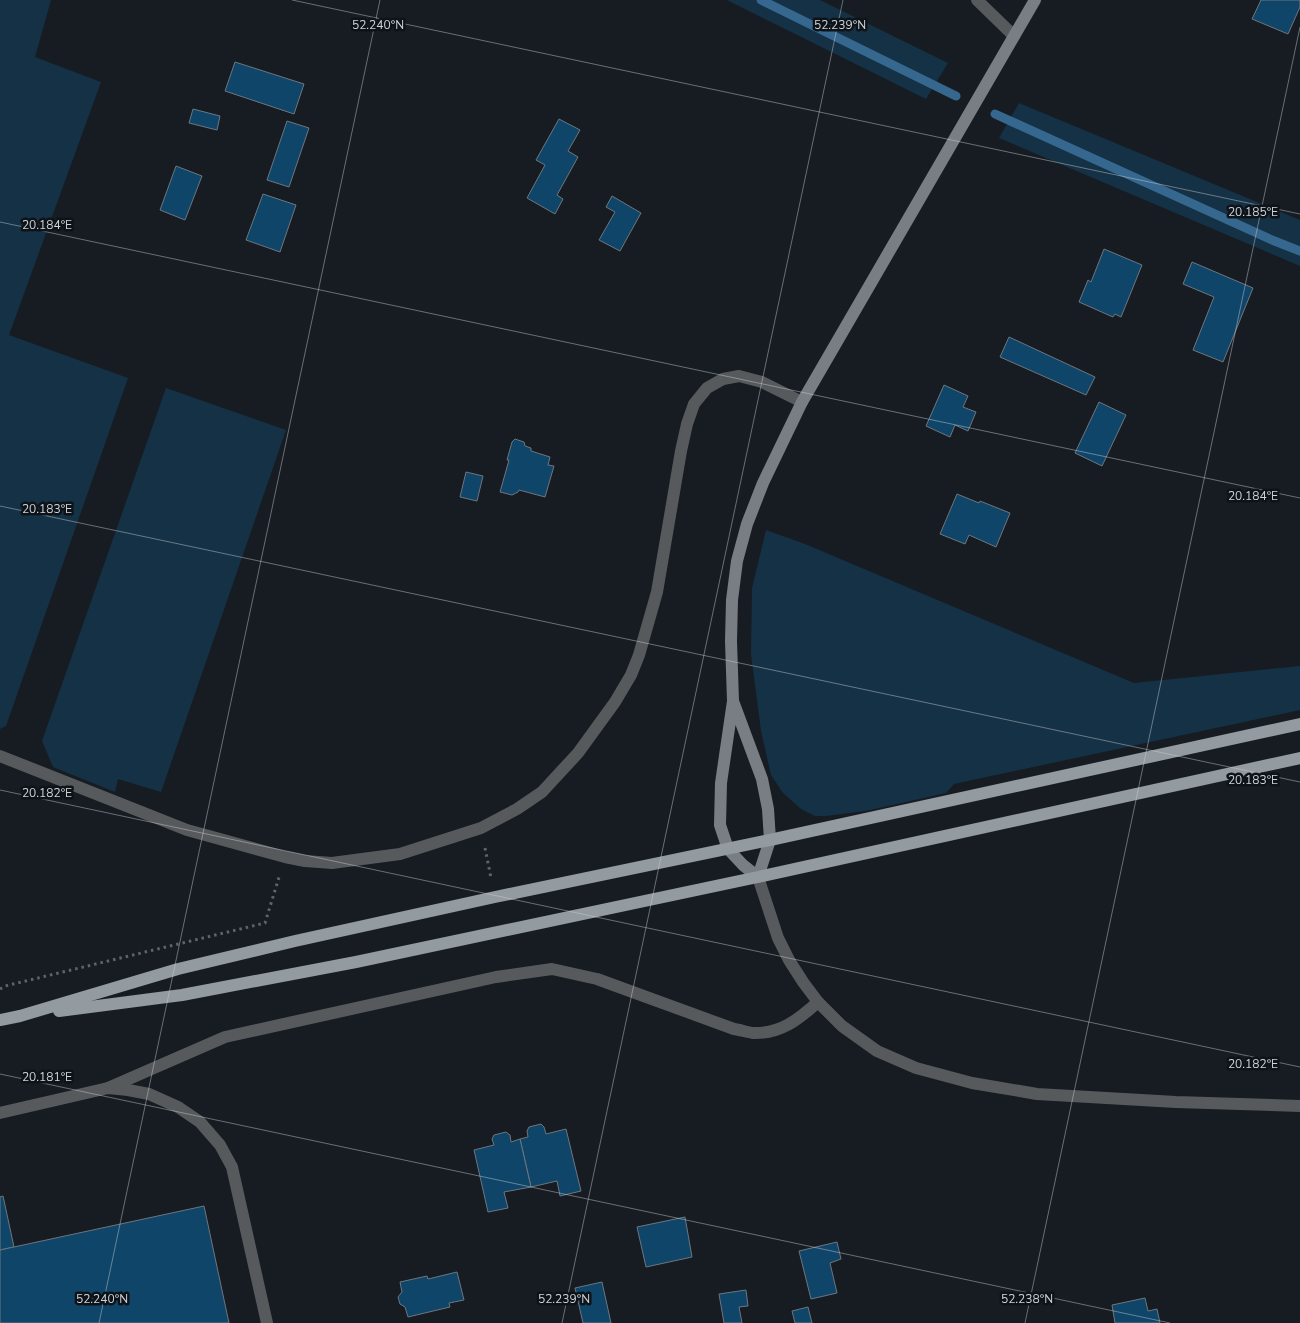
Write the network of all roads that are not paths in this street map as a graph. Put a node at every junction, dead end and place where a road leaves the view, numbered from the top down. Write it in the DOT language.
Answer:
graph roads {
  1 [pos="977,0"];
  2 [pos="1035,0"];
  3 [pos="1014,36"];
  4 [pos="802,402"];
  5 [pos="733,701"];
  6 [pos="1300,724"];
  7 [pos="0,756"];
  8 [pos="1300,758"];
  9 [pos="770,840"];
  10 [pos="728,849"];
  11 [pos="758,877"];
  12 [pos="818,1002"];
  13 [pos="20,1016"];
  14 [pos="0,1020"];
  15 [pos="108,1088"];
  16 [pos="1300,1106"];
  17 [pos="0,1113"];
  18 [pos="267,1323"];
  1 -- 3 [label="street"];
  2 -- 3 [label="street"];
  3 -- 4 [label="street"];
  4 -- 5 [label="street"];
  4 -- 7 [label="street"];
  5 -- 9 [label="street"];
  5 -- 10 [label="street"];
  6 -- 9 [label="main road"];
  8 -- 11 [label="main road"];
  9 -- 10 [label="main road"];
  9 -- 11 [label="street"];
  10 -- 11 [label="street"];
  10 -- 13 [label="main road"];
  11 -- 12 [label="street"];
  11 -- 13 [label="main road"];
  12 -- 15 [label="street"];
  12 -- 16 [label="street"];
  13 -- 14 [label="main road"];
  15 -- 17 [label="street"];
  15 -- 18 [label="street"];
}
